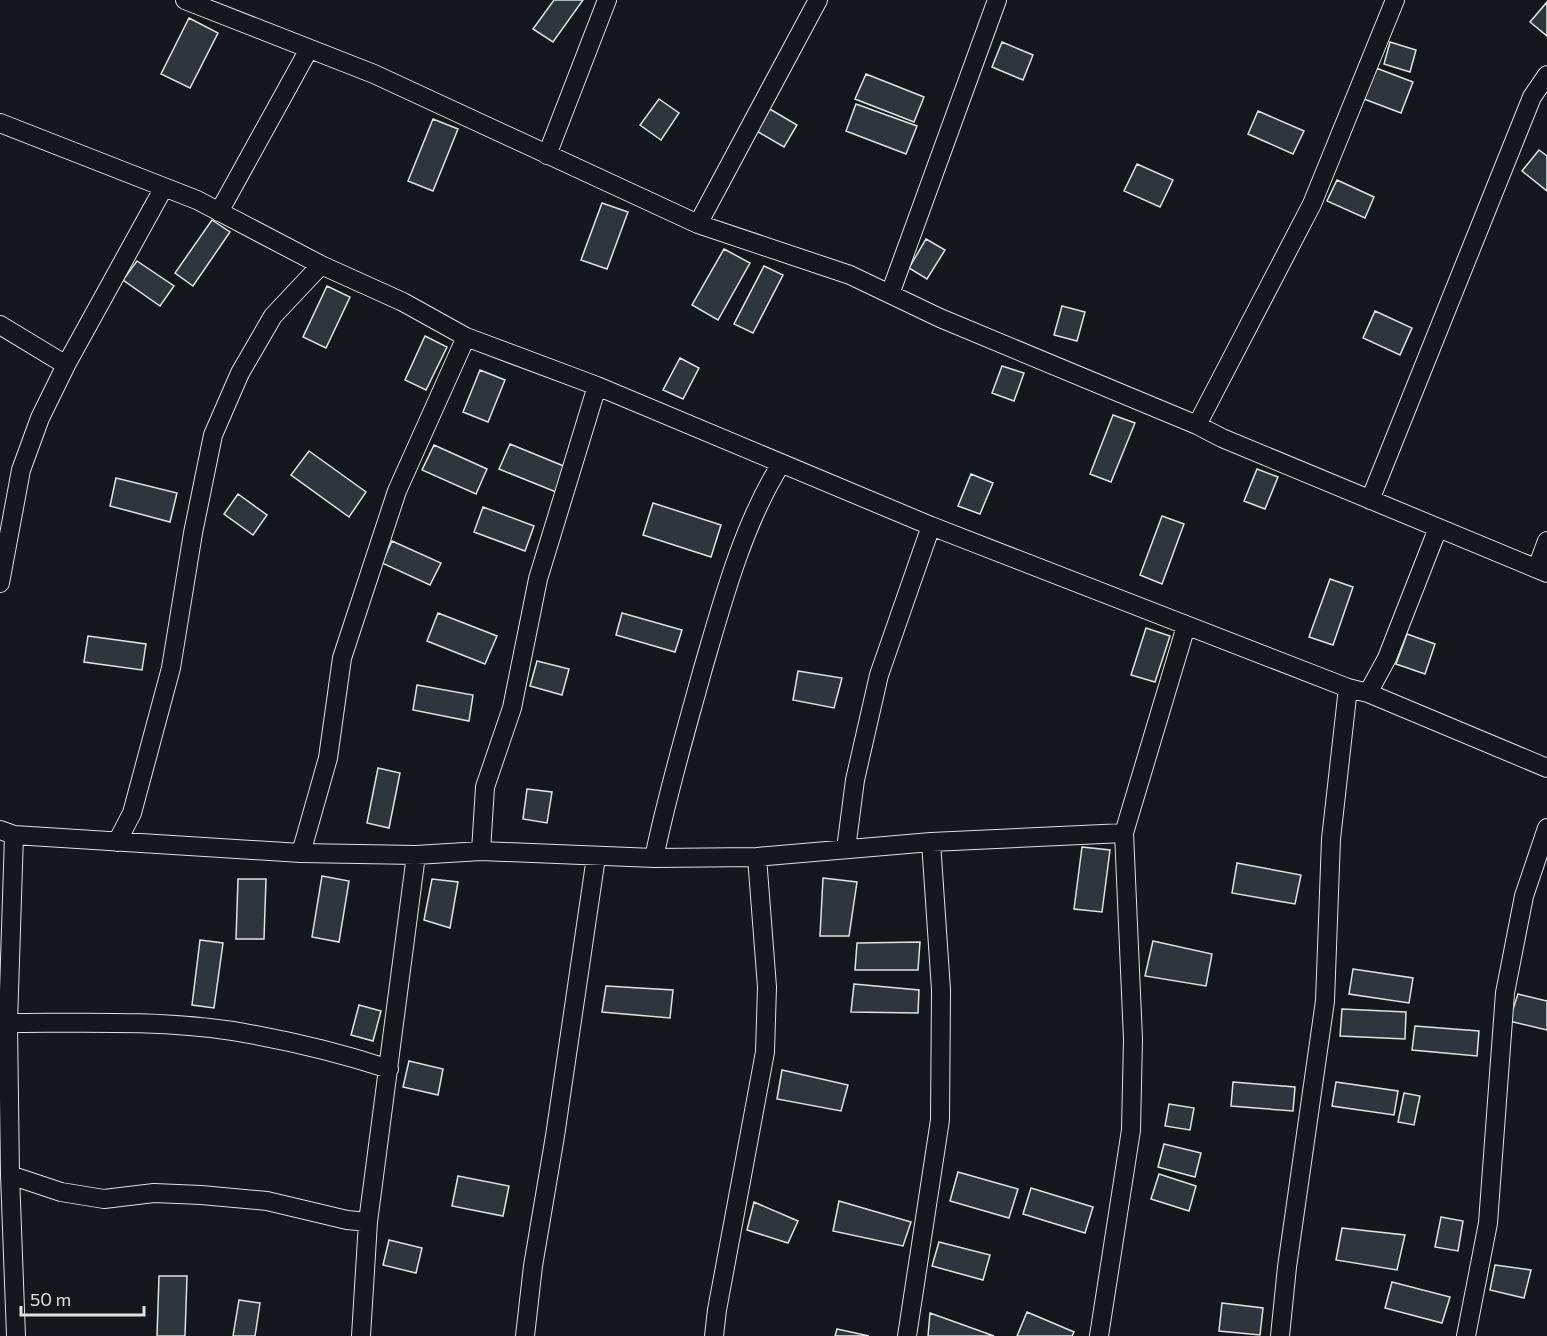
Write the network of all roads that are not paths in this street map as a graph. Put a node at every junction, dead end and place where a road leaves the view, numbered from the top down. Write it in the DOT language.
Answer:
graph roads {
  1 [pos="185,0"];
  2 [pos="607,0"];
  3 [pos="818,0"];
  4 [pos="997,0"];
  5 [pos="1395,0"];
  6 [pos="221,7"];
  7 [pos="309,49"];
  8 [pos="1547,75"];
  9 [pos="0,123"];
  10 [pos="547,155"];
  11 [pos="163,189"];
  12 [pos="219,212"];
  13 [pos="699,224"];
  14 [pos="321,266"];
  15 [pos="890,294"];
  16 [pos="0,325"];
  17 [pos="466,337"];
  18 [pos="66,365"];
  19 [pos="597,386"];
  20 [pos="1197,425"];
  21 [pos="781,464"];
  22 [pos="1370,500"];
  23 [pos="931,526"];
  24 [pos="1438,528"];
  25 [pos="1547,541"];
  26 [pos="1542,571"];
  27 [pos="0,583"];
  28 [pos="1186,626"];
  29 [pos="1348,688"];
  30 [pos="1368,693"];
  31 [pos="1547,768"];
  32 [pos="1547,828"];
  33 [pos="7,832"];
  34 [pos="1124,833"];
  35 [pos="117,842"];
  36 [pos="931,842"];
  37 [pos="846,849"];
  38 [pos="481,851"];
  39 [pos="301,853"];
  40 [pos="416,855"];
  41 [pos="596,857"];
  42 [pos="758,857"];
  43 [pos="654,858"];
  44 [pos="8,1023"];
  45 [pos="389,1069"];
  46 [pos="10,1175"];
  47 [pos="368,1222"];
  48 [pos="16,1336"];
  49 [pos="361,1336"];
  50 [pos="525,1336"];
  51 [pos="714,1336"];
  52 [pos="907,1336"];
  53 [pos="1099,1336"];
  54 [pos="1280,1336"];
  55 [pos="1466,1336"];
  1 -- 6 [label="street"];
  2 -- 10 [label="street"];
  3 -- 13 [label="street"];
  4 -- 15 [label="street"];
  5 -- 20 [label="street"];
  6 -- 7 [label="street"];
  7 -- 10 [label="street"];
  7 -- 12 [label="street"];
  8 -- 22 [label="street"];
  9 -- 11 [label="street"];
  10 -- 13 [label="street"];
  11 -- 12 [label="street"];
  11 -- 18 [label="street"];
  12 -- 14 [label="street"];
  13 -- 15 [label="street"];
  14 -- 17 [label="street"];
  14 -- 35 [label="street"];
  15 -- 20 [label="street"];
  16 -- 18 [label="street"];
  17 -- 19 [label="street"];
  17 -- 39 [label="street"];
  18 -- 27 [label="street"];
  19 -- 21 [label="street"];
  19 -- 38 [label="street"];
  20 -- 22 [label="street"];
  21 -- 23 [label="street"];
  21 -- 43 [label="street"];
  22 -- 24 [label="street"];
  23 -- 28 [label="street"];
  23 -- 37 [label="street"];
  24 -- 26 [label="street"];
  24 -- 30 [label="street"];
  25 -- 26 [label="street"];
  28 -- 29 [label="street"];
  28 -- 34 [label="street"];
  29 -- 30 [label="street"];
  29 -- 54 [label="street"];
  30 -- 31 [label="street"];
  32 -- 55 [label="street"];
  33 -- 35 [label="street"];
  33 -- 44 [label="street"];
  34 -- 36 [label="street"];
  34 -- 53 [label="street"];
  35 -- 39 [label="street"];
  36 -- 37 [label="street"];
  36 -- 52 [label="street"];
  37 -- 42 [label="street"];
  38 -- 40 [label="street"];
  38 -- 41 [label="street"];
  39 -- 40 [label="street"];
  40 -- 45 [label="street"];
  41 -- 43 [label="street"];
  41 -- 50 [label="street"];
  42 -- 43 [label="street"];
  42 -- 51 [label="street"];
  44 -- 45 [label="street"];
  44 -- 46 [label="street"];
  45 -- 47 [label="street"];
  46 -- 47 [label="street"];
  46 -- 48 [label="street"];
  47 -- 49 [label="street"];
}
